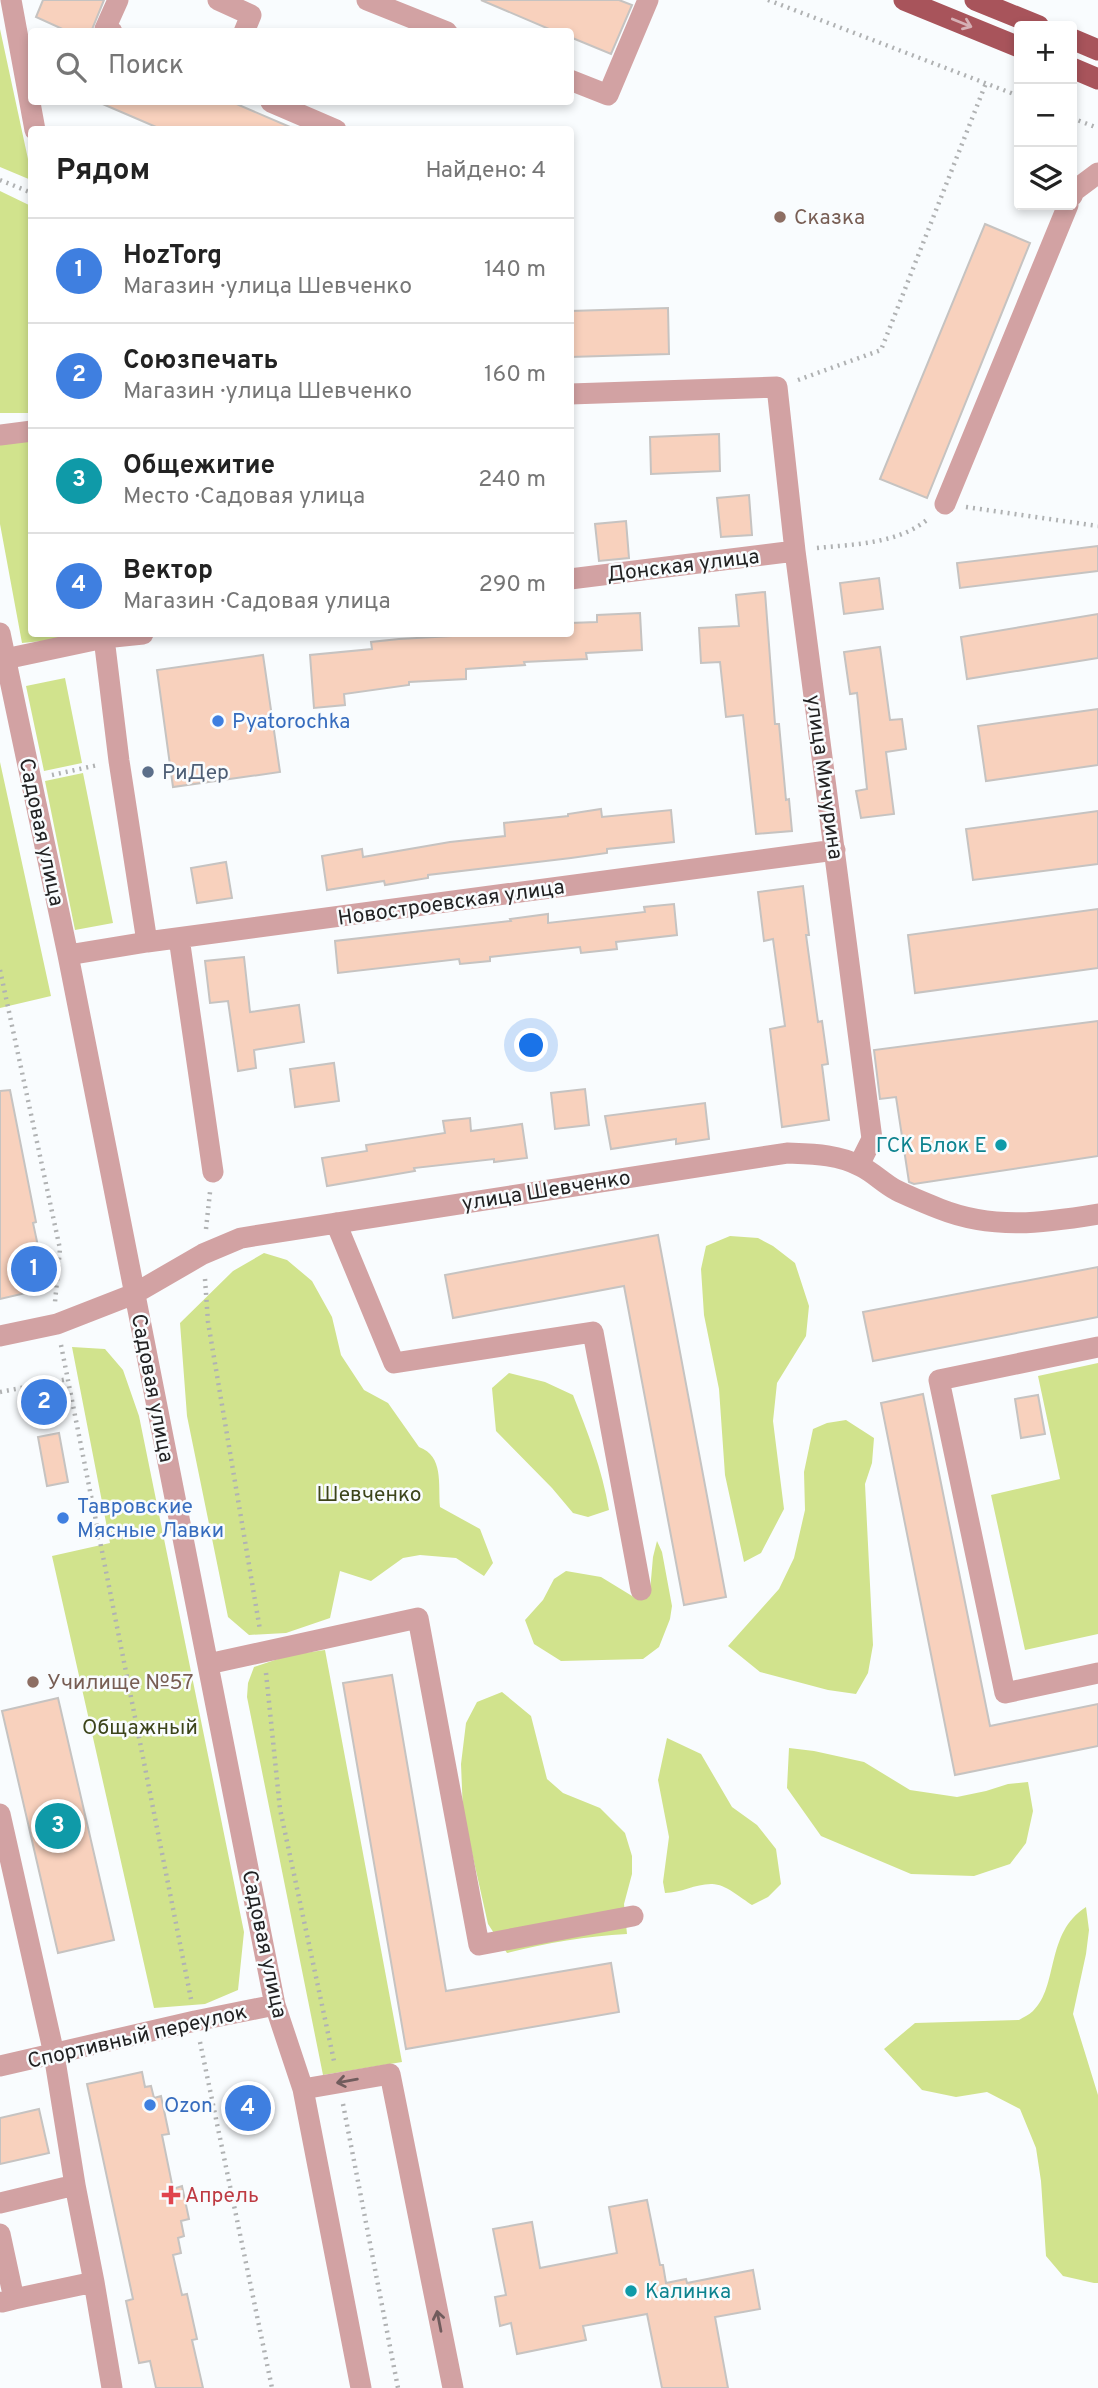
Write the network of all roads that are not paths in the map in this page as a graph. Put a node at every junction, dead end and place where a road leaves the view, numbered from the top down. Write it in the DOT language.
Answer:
graph roads {
  1 [pos="11,0"];
  2 [pos="118,0"];
  3 [pos="218,0"];
  4 [pos="367,0"];
  5 [pos="648,0"];
  6 [pos="904,0"];
  7 [pos="975,0"];
  8 [pos="251,15"];
  9 [pos="1027,21"];
  10 [pos="105,28"];
  11 [pos="437,28"];
  12 [pos="1077,41"];
  13 [pos="1014,45"];
  14 [pos="1098,50"];
  15 [pos="1077,70"];
  16 [pos="1098,79"];
  17 [pos="574,82"];
  18 [pos="28,92"];
  19 [pos="30,105"];
  20 [pos="278,105"];
  21 [pos="34,126"];
  22 [pos="327,126"];
  23 [pos="1098,173"];
  24 [pos="1077,189"];
  25 [pos="1066,210"];
  26 [pos="574,394"];
  27 [pos="28,432"];
  28 [pos="0,435"];
  29 [pos="945,504"];
  30 [pos="795,551"];
  31 [pos="574,579"];
  32 [pos="0,633"];
  33 [pos="114,637"];
  34 [pos="104,638"];
  35 [pos="5,659"];
  36 [pos="6,697"];
  37 [pos="835,850"];
  38 [pos="179,938"];
  39 [pos="147,942"];
  40 [pos="68,955"];
  41 [pos="859,1165"];
  42 [pos="213,1172"];
  43 [pos="1098,1214"];
  44 [pos="335,1223"];
  45 [pos="134,1294"];
  46 [pos="0,1336"];
  47 [pos="1098,1347"];
  48 [pos="641,1590"];
  49 [pos="208,1664"];
  50 [pos="1098,1673"];
  51 [pos="0,1814"];
  52 [pos="633,1916"];
  53 [pos="275,2005"];
  54 [pos="54,2054"];
  55 [pos="0,2066"];
  56 [pos="303,2089"];
  57 [pos="75,2185"];
  58 [pos="0,2203"];
  59 [pos="0,2234"];
  60 [pos="94,2282"];
  61 [pos="7,2300"];
  62 [pos="112,2388"];
  63 [pos="361,2388"];
  64 [pos="453,2388"];
  1 -- 18 [label="street"];
  2 -- 10 [label="street"];
  3 -- 8 [label="street"];
  4 -- 11 [label="street"];
  5 -- 17 [label="street"];
  6 -- 13 [label="main road, one-way"];
  7 -- 9 [label="main road"];
  12 -- 14 [label="main road"];
  15 -- 16 [label="main road"];
  19 -- 21 [label="street"];
  20 -- 22 [label="street"];
  23 -- 24 [label="street"];
  25 -- 29 [label="street"];
  26 -- 30 [label="street, улица Мичурина"];
  27 -- 28 [label="street"];
  30 -- 31 [label="street, Донская улица"];
  30 -- 37 [label="street, улица Мичурина"];
  32 -- 35 [label="street, Садовая улица"];
  33 -- 34 [label="street"];
  34 -- 35 [label="street"];
  34 -- 39 [label="street"];
  35 -- 36 [label="street, Садовая улица"];
  36 -- 40 [label="street, Садовая улица"];
  37 -- 38 [label="street, Новостроевская улица"];
  37 -- 41 [label="street, улица Мичурина"];
  38 -- 39 [label="street, Новостроевская улица"];
  38 -- 42 [label="street"];
  39 -- 40 [label="street, Новостроевская улица"];
  40 -- 45 [label="street, Садовая улица"];
  41 -- 43 [label="street, улица Шевченко"];
  41 -- 44 [label="street, улица Шевченко"];
  44 -- 45 [label="street, улица Шевченко"];
  44 -- 48 [label="street"];
  45 -- 46 [label="street, улица Шевченко"];
  45 -- 49 [label="street, Садовая улица"];
  47 -- 50 [label="street"];
  49 -- 52 [label="street"];
  49 -- 53 [label="street, Садовая улица"];
  51 -- 54 [label="street"];
  53 -- 54 [label="street, Спортивный переулок"];
  53 -- 56 [label="street, Садовая улица"];
  54 -- 55 [label="street, Спортивный переулок"];
  54 -- 57 [label="street"];
  56 -- 63 [label="street, Садовая улица"];
  64 -- 56 [label="street, one-way"];
  57 -- 58 [label="street"];
  57 -- 60 [label="street"];
  59 -- 61 [label="street"];
  60 -- 61 [label="street"];
  60 -- 62 [label="street"];
}
